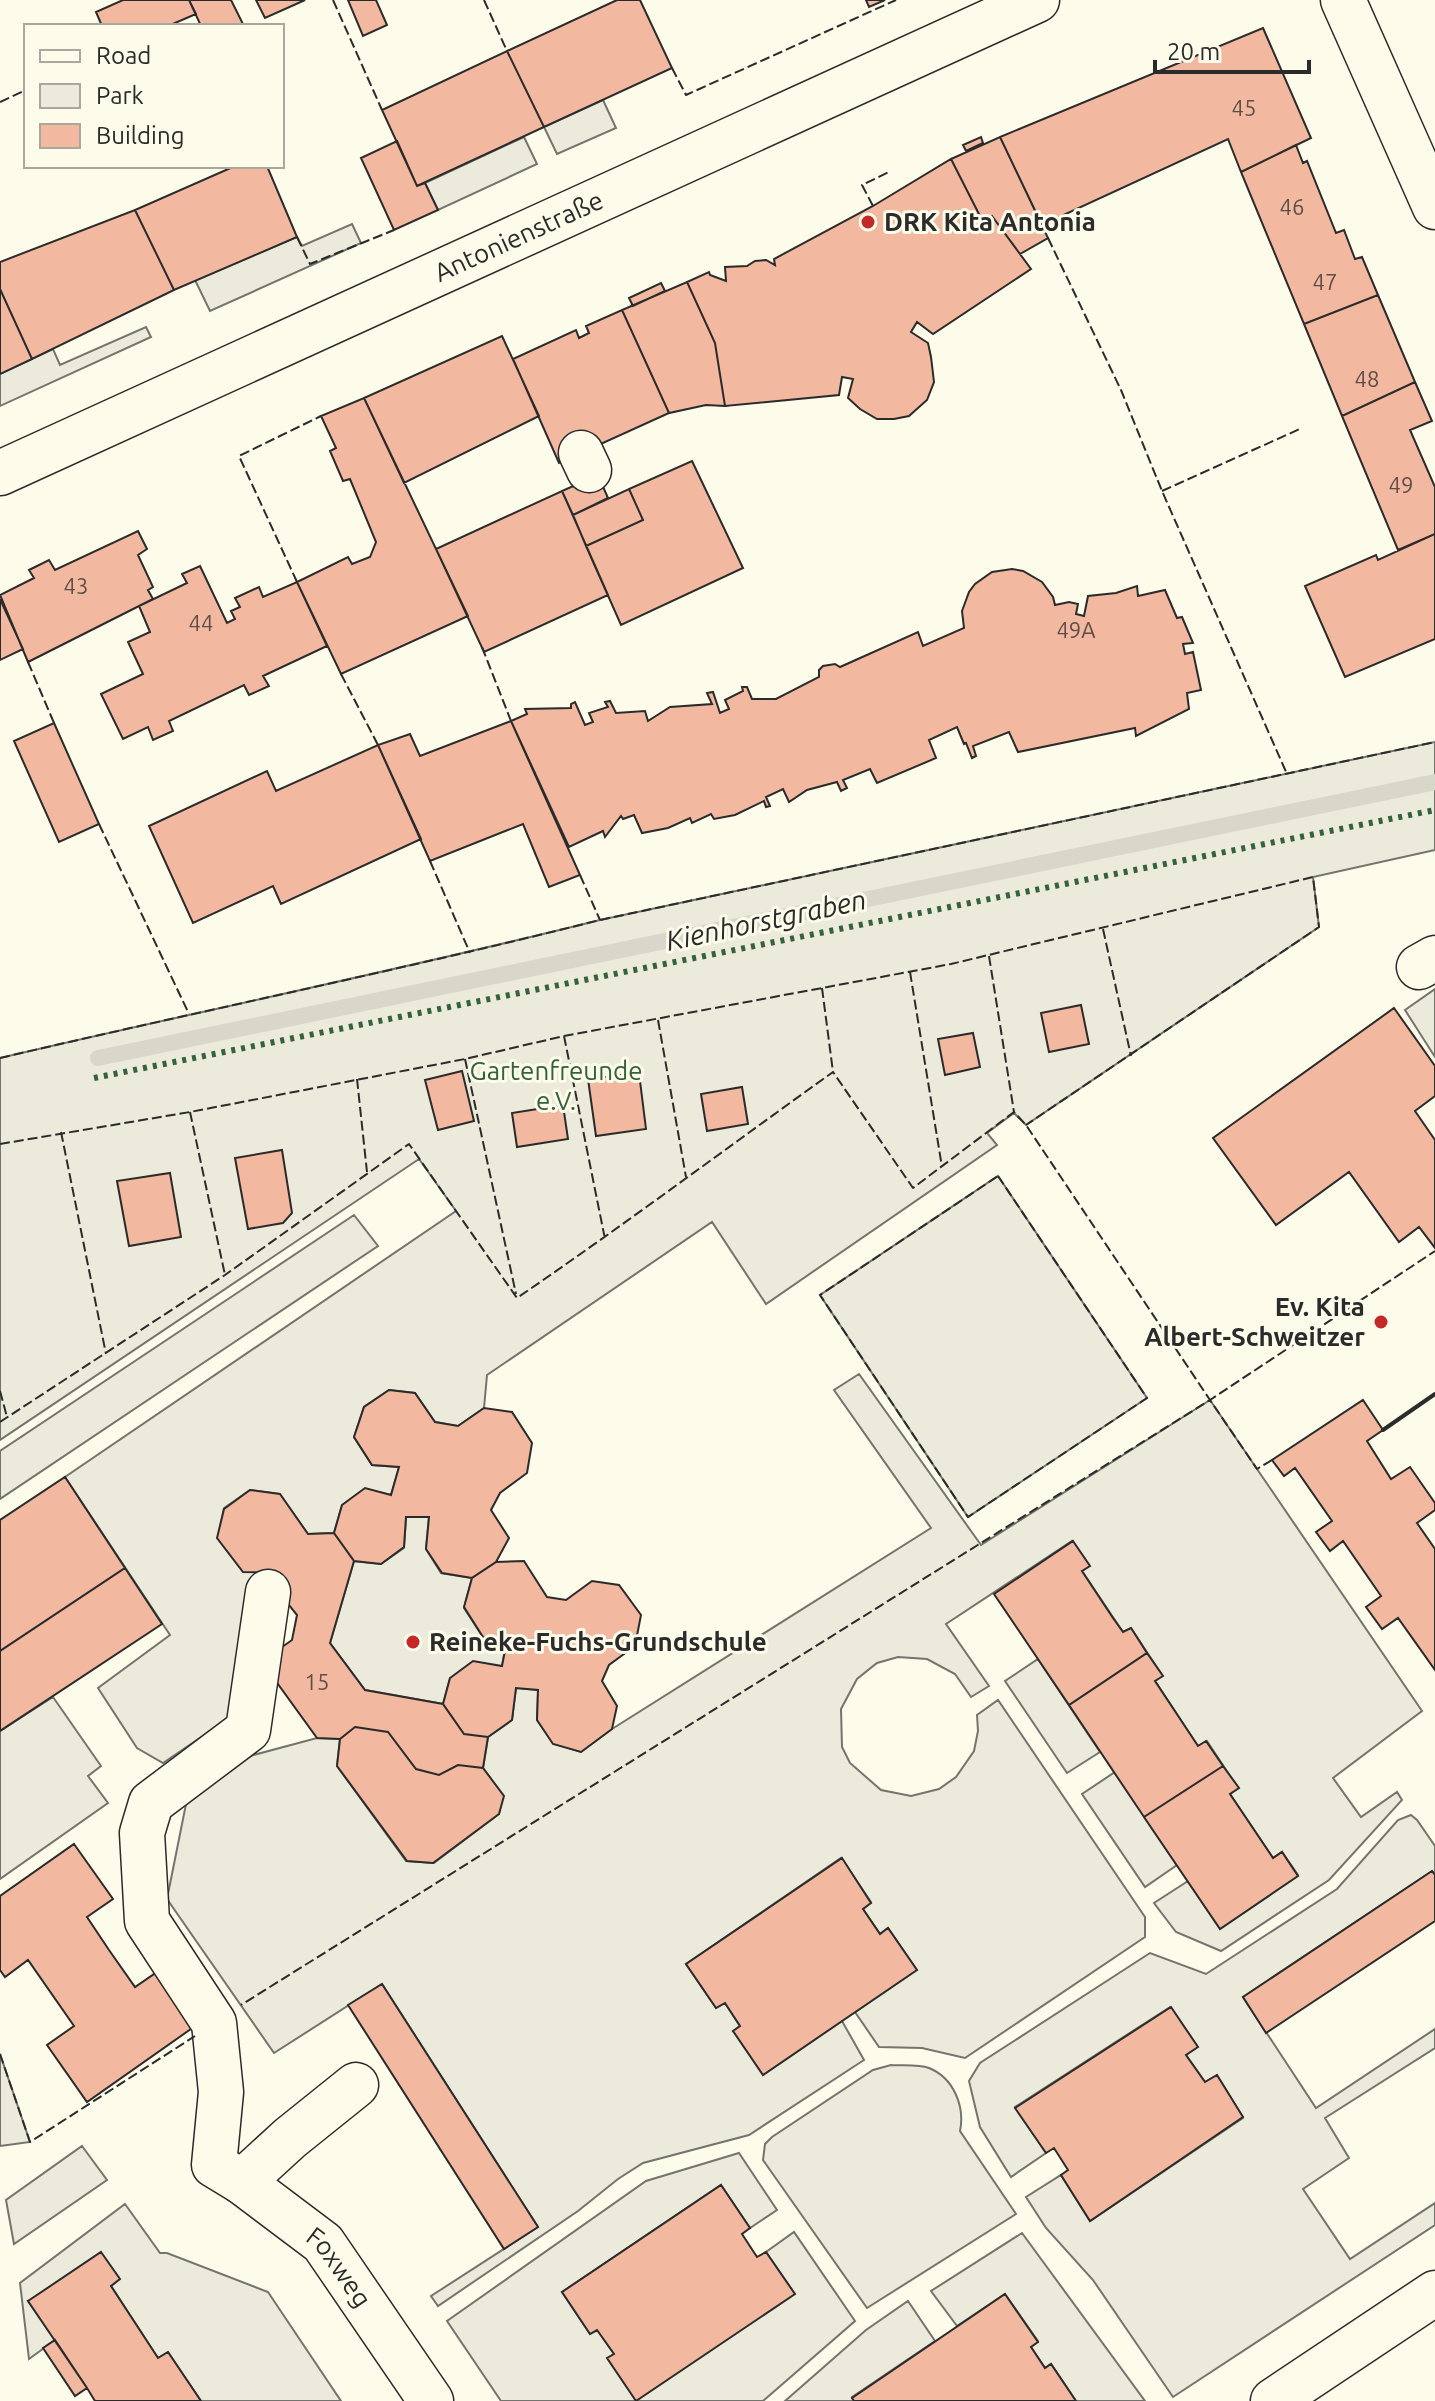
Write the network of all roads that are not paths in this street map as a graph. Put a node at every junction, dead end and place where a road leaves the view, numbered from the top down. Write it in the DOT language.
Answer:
graph roads {
  1 [pos="1037,0"];
  2 [pos="1343,0"];
  3 [pos="1435,207"];
  4 [pos="0,473"];
  5 [pos="268,1592"];
  6 [pos="356,2085"];
  7 [pos="228,2173"];
  8 [pos="1435,2293"];
  9 [pos="431,2401"];
  10 [pos="1273,2401"];
  1 -- 4 [label="main road, Antonienstraße"];
  2 -- 3 [label="main road"];
  5 -- 7 [label="main road"];
  6 -- 7 [label="main road"];
  7 -- 9 [label="main road, Foxweg"];
  8 -- 10 [label="main road"];
}
